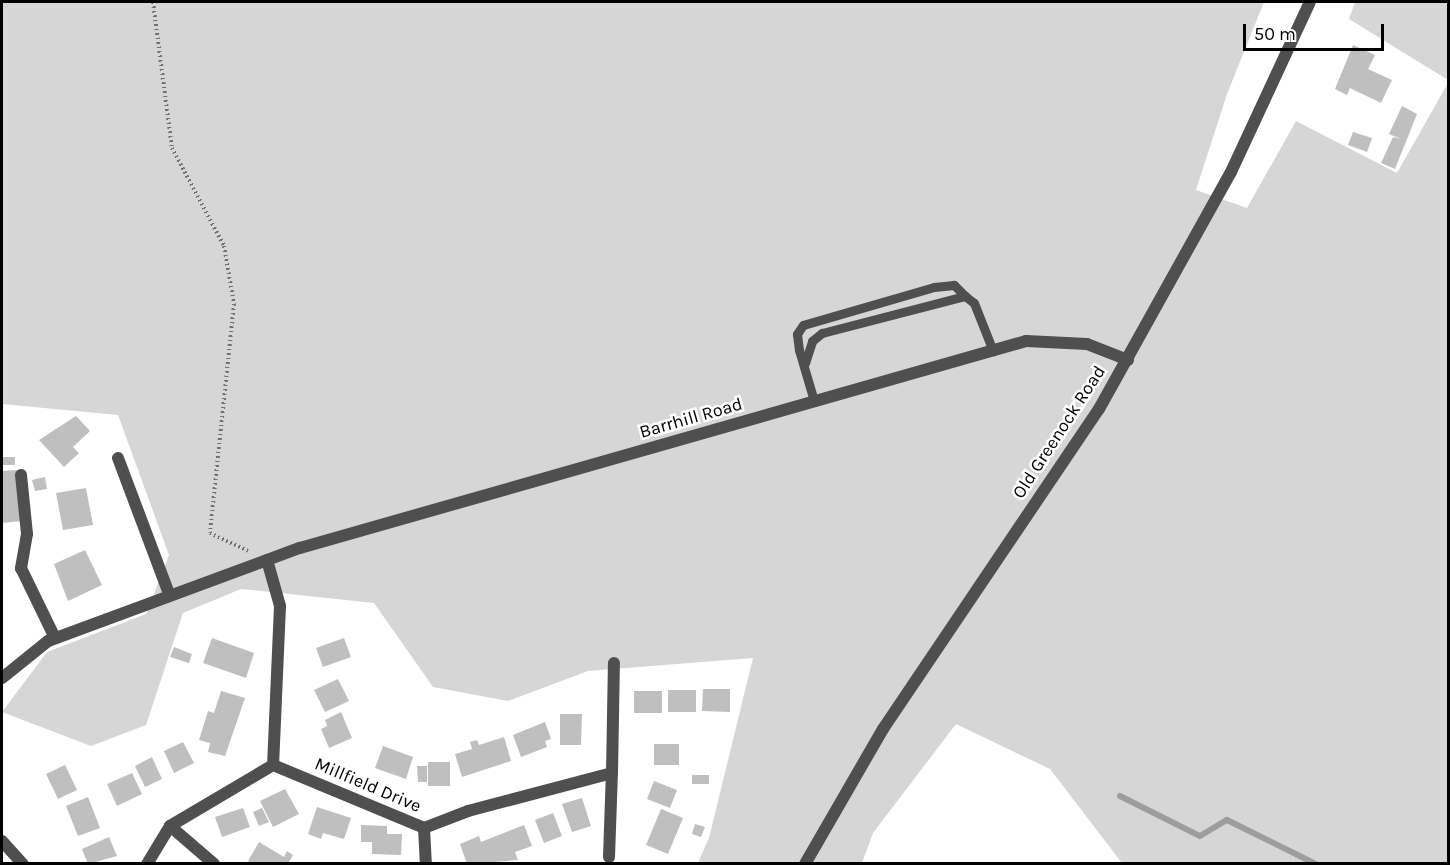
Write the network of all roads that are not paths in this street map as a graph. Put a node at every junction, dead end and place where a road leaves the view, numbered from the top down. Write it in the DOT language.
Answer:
graph roads {
  1 [pos="1310,2"];
  2 [pos="965,296"];
  3 [pos="993,351"];
  4 [pos="1128,360"];
  5 [pos="805,363"];
  6 [pos="814,401"];
  7 [pos="118,458"];
  8 [pos="21,475"];
  9 [pos="267,560"];
  10 [pos="170,596"];
  11 [pos="55,639"];
  12 [pos="614,663"];
  13 [pos="2,678"];
  14 [pos="273,765"];
  15 [pos="612,772"];
  16 [pos="170,826"];
  17 [pos="424,828"];
  18 [pos="2,841"];
  19 [pos="609,857"];
  20 [pos="23,864"];
  21 [pos="147,864"];
  22 [pos="214,864"];
  23 [pos="426,864"];
  24 [pos="805,864"];
  1 -- 4 [label="street, Old Greenock Road"];
  2 -- 3 [label="lane"];
  2 -- 5 [label="lane"];
  2 -- 5 [label="lane"];
  3 -- 4 [label="street, Barrhill Road"];
  3 -- 6 [label="street, Barrhill Road"];
  4 -- 24 [label="street, Old Greenock Road"];
  5 -- 6 [label="lane"];
  6 -- 9 [label="street, Barrhill Road"];
  7 -- 10 [label="street"];
  8 -- 11 [label="street"];
  9 -- 10 [label="street, Barrhill Road"];
  9 -- 14 [label="street"];
  10 -- 11 [label="street, Barrhill Road"];
  11 -- 13 [label="street, Barrhill Road"];
  12 -- 15 [label="street"];
  14 -- 16 [label="street"];
  14 -- 17 [label="street, Millfield Drive"];
  15 -- 17 [label="street, Millfield Drive"];
  15 -- 19 [label="street"];
  16 -- 21 [label="street"];
  16 -- 22 [label="street"];
  17 -- 23 [label="street"];
  18 -- 20 [label="street"];
}
